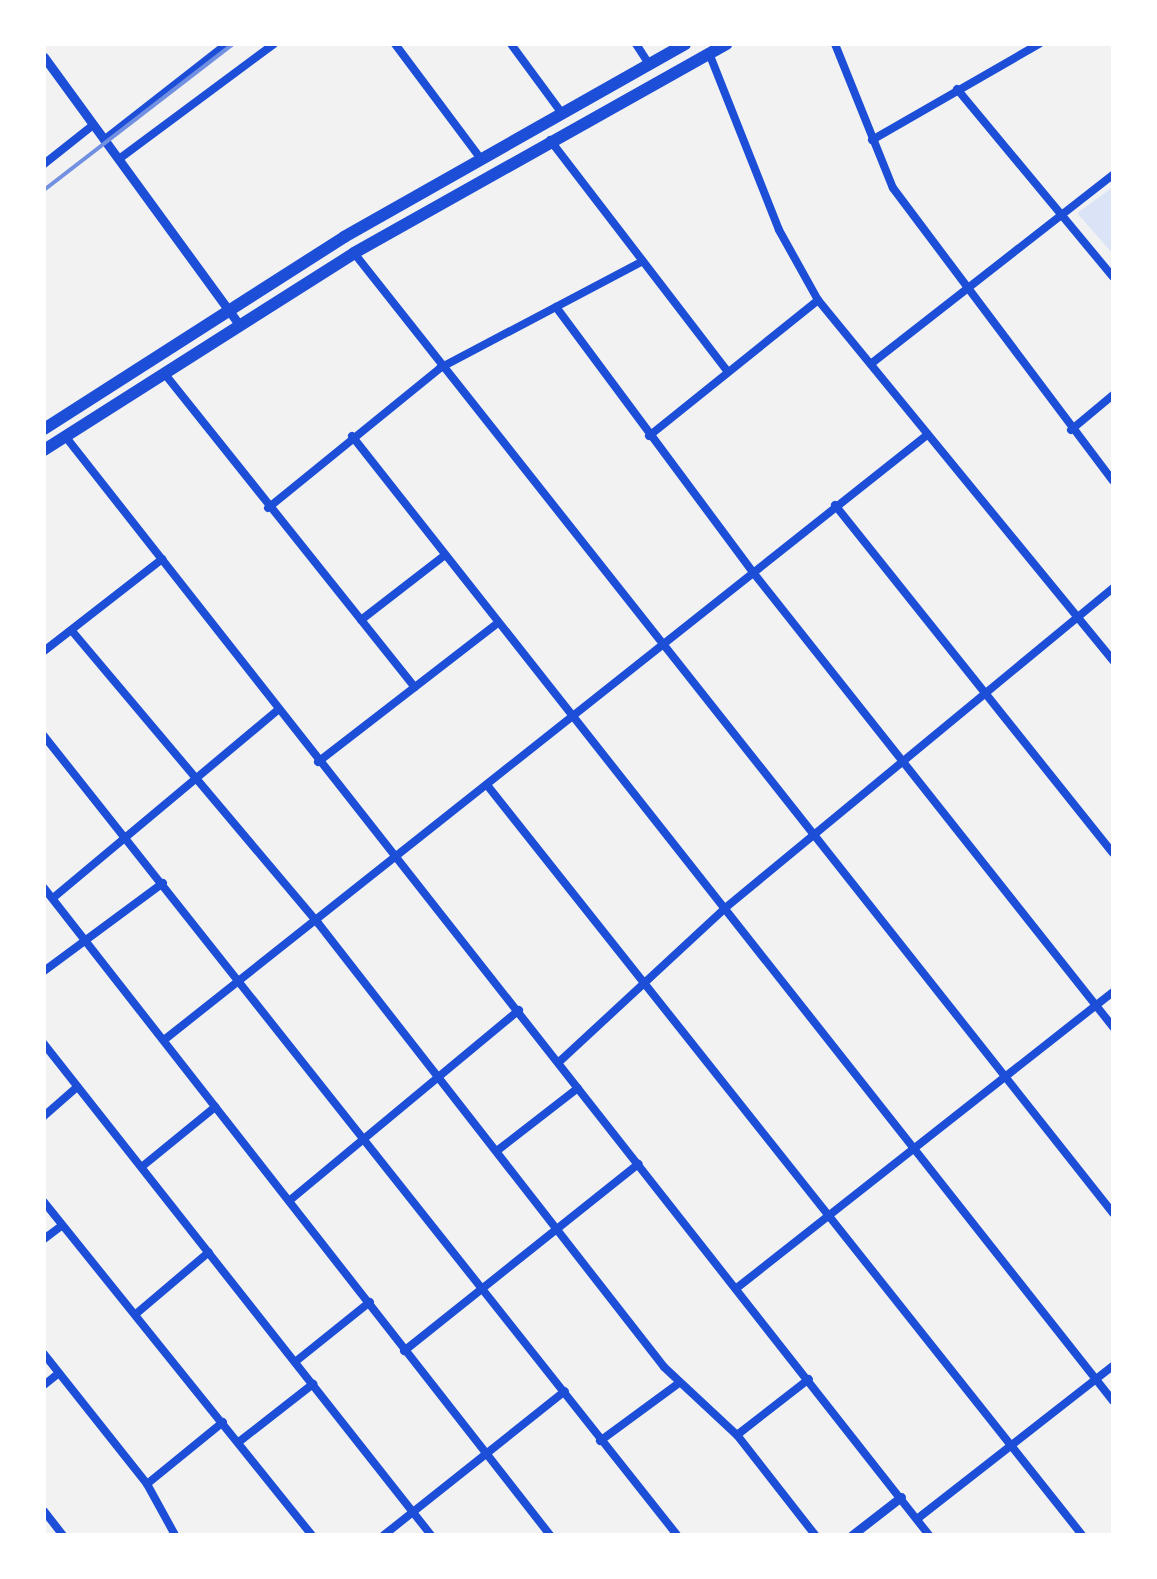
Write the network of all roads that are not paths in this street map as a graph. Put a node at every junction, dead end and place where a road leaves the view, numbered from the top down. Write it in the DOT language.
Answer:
graph roads {
  1 [pos="227,44"];
  2 [pos="274,44"];
  3 [pos="395,44"];
  4 [pos="511,44"];
  5 [pos="636,44"];
  6 [pos="685,44"];
  7 [pos="726,44"];
  8 [pos="835,44"];
  9 [pos="1039,44"];
  10 [pos="709,53"];
  11 [pos="44,57"];
  12 [pos="649,64"];
  13 [pos="957,89"];
  14 [pos="561,112"];
  15 [pos="93,125"];
  16 [pos="104,140"];
  17 [pos="549,140"];
  18 [pos="872,140"];
  19 [pos="119,159"];
  20 [pos="481,159"];
  21 [pos="44,164"];
  22 [pos="1113,175"];
  23 [pos="1062,216"];
  24 [pos="354,253"];
  25 [pos="643,261"];
  26 [pos="1113,277"];
  27 [pos="967,291"];
  28 [pos="818,300"];
  29 [pos="556,307"];
  30 [pos="230,310"];
  31 [pos="239,324"];
  32 [pos="872,363"];
  33 [pos="440,368"];
  34 [pos="727,371"];
  35 [pos="164,373"];
  36 [pos="1113,395"];
  37 [pos="44,429"];
  38 [pos="1071,430"];
  39 [pos="927,435"];
  40 [pos="65,436"];
  41 [pos="352,436"];
  42 [pos="649,436"];
  43 [pos="44,450"];
  44 [pos="1113,481"];
  45 [pos="835,505"];
  46 [pos="268,508"];
  47 [pos="445,555"];
  48 [pos="162,559"];
  49 [pos="752,571"];
  50 [pos="1113,588"];
  51 [pos="1078,617"];
  52 [pos="361,620"];
  53 [pos="498,623"];
  54 [pos="72,631"];
  55 [pos="663,646"];
  56 [pos="44,651"];
  57 [pos="1113,661"];
  58 [pos="415,687"];
  59 [pos="991,696"];
  60 [pos="278,710"];
  61 [pos="571,720"];
  62 [pos="44,736"];
  63 [pos="903,761"];
  64 [pos="318,762"];
  65 [pos="199,775"];
  66 [pos="487,785"];
  67 [pos="813,836"];
  68 [pos="125,837"];
  69 [pos="1113,853"];
  70 [pos="395,854"];
  71 [pos="163,883"];
  72 [pos="44,888"];
  73 [pos="53,898"];
  74 [pos="724,909"];
  75 [pos="318,923"];
  76 [pos="85,940"];
  77 [pos="44,971"];
  78 [pos="645,982"];
  79 [pos="242,984"];
  80 [pos="1113,992"];
  81 [pos="1097,1004"];
  82 [pos="519,1010"];
  83 [pos="1113,1027"];
  84 [pos="164,1040"];
  85 [pos="44,1044"];
  86 [pos="559,1062"];
  87 [pos="439,1074"];
  88 [pos="1009,1076"];
  89 [pos="77,1087"];
  90 [pos="578,1088"];
  91 [pos="215,1107"];
  92 [pos="44,1116"];
  93 [pos="362,1135"];
  94 [pos="917,1148"];
  95 [pos="498,1150"];
  96 [pos="638,1164"];
  97 [pos="144,1165"];
  98 [pos="289,1201"];
  99 [pos="44,1202"];
  100 [pos="1113,1213"];
  101 [pos="829,1216"];
  102 [pos="558,1225"];
  103 [pos="61,1226"];
  104 [pos="44,1239"];
  105 [pos="209,1252"];
  106 [pos="481,1287"];
  107 [pos="738,1287"];
  108 [pos="370,1302"];
  109 [pos="137,1313"];
  110 [pos="404,1351"];
  111 [pos="44,1354"];
  112 [pos="295,1362"];
  113 [pos="1113,1366"];
  114 [pos="59,1373"];
  115 [pos="809,1379"];
  116 [pos="1096,1379"];
  117 [pos="679,1383"];
  118 [pos="313,1384"];
  119 [pos="44,1385"];
  120 [pos="565,1391"];
  121 [pos="1113,1401"];
  122 [pos="223,1422"];
  123 [pos="737,1435"];
  124 [pos="240,1441"];
  125 [pos="600,1441"];
  126 [pos="1010,1448"];
  127 [pos="486,1457"];
  128 [pos="147,1484"];
  129 [pos="901,1497"];
  130 [pos="44,1511"];
  131 [pos="414,1513"];
  132 [pos="917,1519"];
  133 [pos="63,1535"];
  134 [pos="175,1535"];
  135 [pos="312,1535"];
  136 [pos="384,1535"];
  137 [pos="431,1535"];
  138 [pos="550,1535"];
  139 [pos="677,1535"];
  140 [pos="815,1535"];
  141 [pos="852,1535"];
  142 [pos="929,1535"];
  143 [pos="1082,1535"];
  1 -- 16 [label="street"];
  2 -- 19 [label="street"];
  3 -- 20 [label="street"];
  4 -- 14 [label="street"];
  5 -- 12 [label="street"];
  6 -- 12 [label="highway"];
  7 -- 10 [label="highway"];
  8 -- 18 [label="street"];
  9 -- 13 [label="street"];
  10 -- 17 [label="highway"];
  10 -- 28 [label="street"];
  11 -- 15 [label="street"];
  12 -- 14 [label="highway"];
  13 -- 18 [label="street"];
  13 -- 23 [label="street"];
  14 -- 20 [label="highway"];
  15 -- 16 [label="street"];
  15 -- 21 [label="street"];
  16 -- 19 [label="street"];
  17 -- 24 [label="highway"];
  17 -- 25 [label="street"];
  18 -- 27 [label="street"];
  19 -- 30 [label="street"];
  20 -- 30 [label="highway"];
  22 -- 23 [label="street"];
  23 -- 26 [label="street"];
  23 -- 27 [label="street"];
  24 -- 31 [label="highway"];
  24 -- 33 [label="street"];
  25 -- 29 [label="street"];
  25 -- 34 [label="street"];
  27 -- 32 [label="street"];
  27 -- 38 [label="street"];
  28 -- 32 [label="street"];
  28 -- 34 [label="street"];
  29 -- 33 [label="street"];
  29 -- 42 [label="street"];
  30 -- 31 [label="street"];
  30 -- 37 [label="highway"];
  31 -- 35 [label="highway"];
  32 -- 39 [label="street"];
  33 -- 41 [label="street"];
  33 -- 55 [label="street"];
  34 -- 42 [label="street"];
  35 -- 40 [label="highway"];
  35 -- 46 [label="street"];
  36 -- 38 [label="street"];
  38 -- 44 [label="street"];
  39 -- 45 [label="street"];
  39 -- 51 [label="street"];
  40 -- 43 [label="highway"];
  40 -- 48 [label="street"];
  41 -- 46 [label="street"];
  41 -- 47 [label="street"];
  42 -- 49 [label="street"];
  45 -- 49 [label="street"];
  45 -- 59 [label="street"];
  46 -- 52 [label="street"];
  47 -- 52 [label="street"];
  47 -- 53 [label="street"];
  48 -- 54 [label="street"];
  48 -- 60 [label="street"];
  49 -- 55 [label="street"];
  49 -- 63 [label="street"];
  50 -- 51 [label="street"];
  51 -- 57 [label="street"];
  51 -- 59 [label="street"];
  52 -- 58 [label="street"];
  53 -- 58 [label="street"];
  53 -- 61 [label="street"];
  54 -- 56 [label="street"];
  54 -- 65 [label="street"];
  55 -- 61 [label="street"];
  55 -- 67 [label="street"];
  58 -- 64 [label="street"];
  59 -- 63 [label="street"];
  59 -- 69 [label="street"];
  60 -- 64 [label="street"];
  60 -- 65 [label="street"];
  61 -- 66 [label="street"];
  61 -- 74 [label="street"];
  62 -- 68 [label="street"];
  63 -- 67 [label="street"];
  63 -- 81 [label="street"];
  64 -- 70 [label="street"];
  65 -- 68 [label="street"];
  65 -- 75 [label="street"];
  66 -- 70 [label="street"];
  66 -- 78 [label="street"];
  67 -- 74 [label="street"];
  67 -- 88 [label="street"];
  68 -- 71 [label="street"];
  68 -- 73 [label="street"];
  70 -- 75 [label="street"];
  70 -- 82 [label="street"];
  71 -- 76 [label="street"];
  71 -- 79 [label="street"];
  72 -- 73 [label="street"];
  73 -- 76 [label="street"];
  74 -- 78 [label="street"];
  74 -- 94 [label="street"];
  75 -- 79 [label="street"];
  75 -- 87 [label="street"];
  76 -- 77 [label="street"];
  76 -- 84 [label="street"];
  78 -- 86 [label="street"];
  78 -- 101 [label="street"];
  79 -- 84 [label="street"];
  79 -- 93 [label="street"];
  80 -- 81 [label="street"];
  81 -- 83 [label="street"];
  81 -- 88 [label="street"];
  82 -- 86 [label="street"];
  82 -- 87 [label="street"];
  84 -- 91 [label="street"];
  85 -- 89 [label="street"];
  86 -- 90 [label="street"];
  87 -- 93 [label="street"];
  87 -- 95 [label="street"];
  88 -- 94 [label="street"];
  88 -- 100 [label="street"];
  89 -- 92 [label="street"];
  89 -- 97 [label="street"];
  90 -- 95 [label="street"];
  90 -- 96 [label="street"];
  91 -- 97 [label="street"];
  91 -- 98 [label="street"];
  93 -- 98 [label="street"];
  93 -- 106 [label="street"];
  94 -- 101 [label="street"];
  94 -- 116 [label="street"];
  95 -- 102 [label="street"];
  96 -- 102 [label="street"];
  96 -- 107 [label="street"];
  97 -- 105 [label="street"];
  98 -- 108 [label="street"];
  99 -- 103 [label="street"];
  101 -- 107 [label="street"];
  101 -- 126 [label="street"];
  102 -- 106 [label="street"];
  102 -- 117 [label="street"];
  103 -- 104 [label="street"];
  103 -- 109 [label="street"];
  105 -- 109 [label="street"];
  105 -- 112 [label="street"];
  106 -- 110 [label="street"];
  106 -- 120 [label="street"];
  107 -- 115 [label="street"];
  108 -- 110 [label="street"];
  108 -- 112 [label="street"];
  109 -- 122 [label="street"];
  110 -- 127 [label="street"];
  111 -- 114 [label="street"];
  112 -- 118 [label="street"];
  113 -- 116 [label="street"];
  114 -- 119 [label="street"];
  114 -- 128 [label="street"];
  115 -- 123 [label="street"];
  115 -- 129 [label="street"];
  116 -- 121 [label="street"];
  116 -- 126 [label="street"];
  117 -- 123 [label="street"];
  117 -- 125 [label="street"];
  118 -- 124 [label="street"];
  118 -- 131 [label="street"];
  120 -- 125 [label="street"];
  120 -- 127 [label="street"];
  122 -- 124 [label="street"];
  122 -- 128 [label="street"];
  123 -- 140 [label="street"];
  124 -- 135 [label="street"];
  125 -- 139 [label="street"];
  126 -- 132 [label="street"];
  126 -- 143 [label="street"];
  127 -- 131 [label="street"];
  127 -- 138 [label="street"];
  128 -- 134 [label="street"];
  129 -- 132 [label="street"];
  129 -- 141 [label="street"];
  130 -- 133 [label="street"];
  131 -- 136 [label="street"];
  131 -- 137 [label="street"];
  132 -- 142 [label="street"];
}
